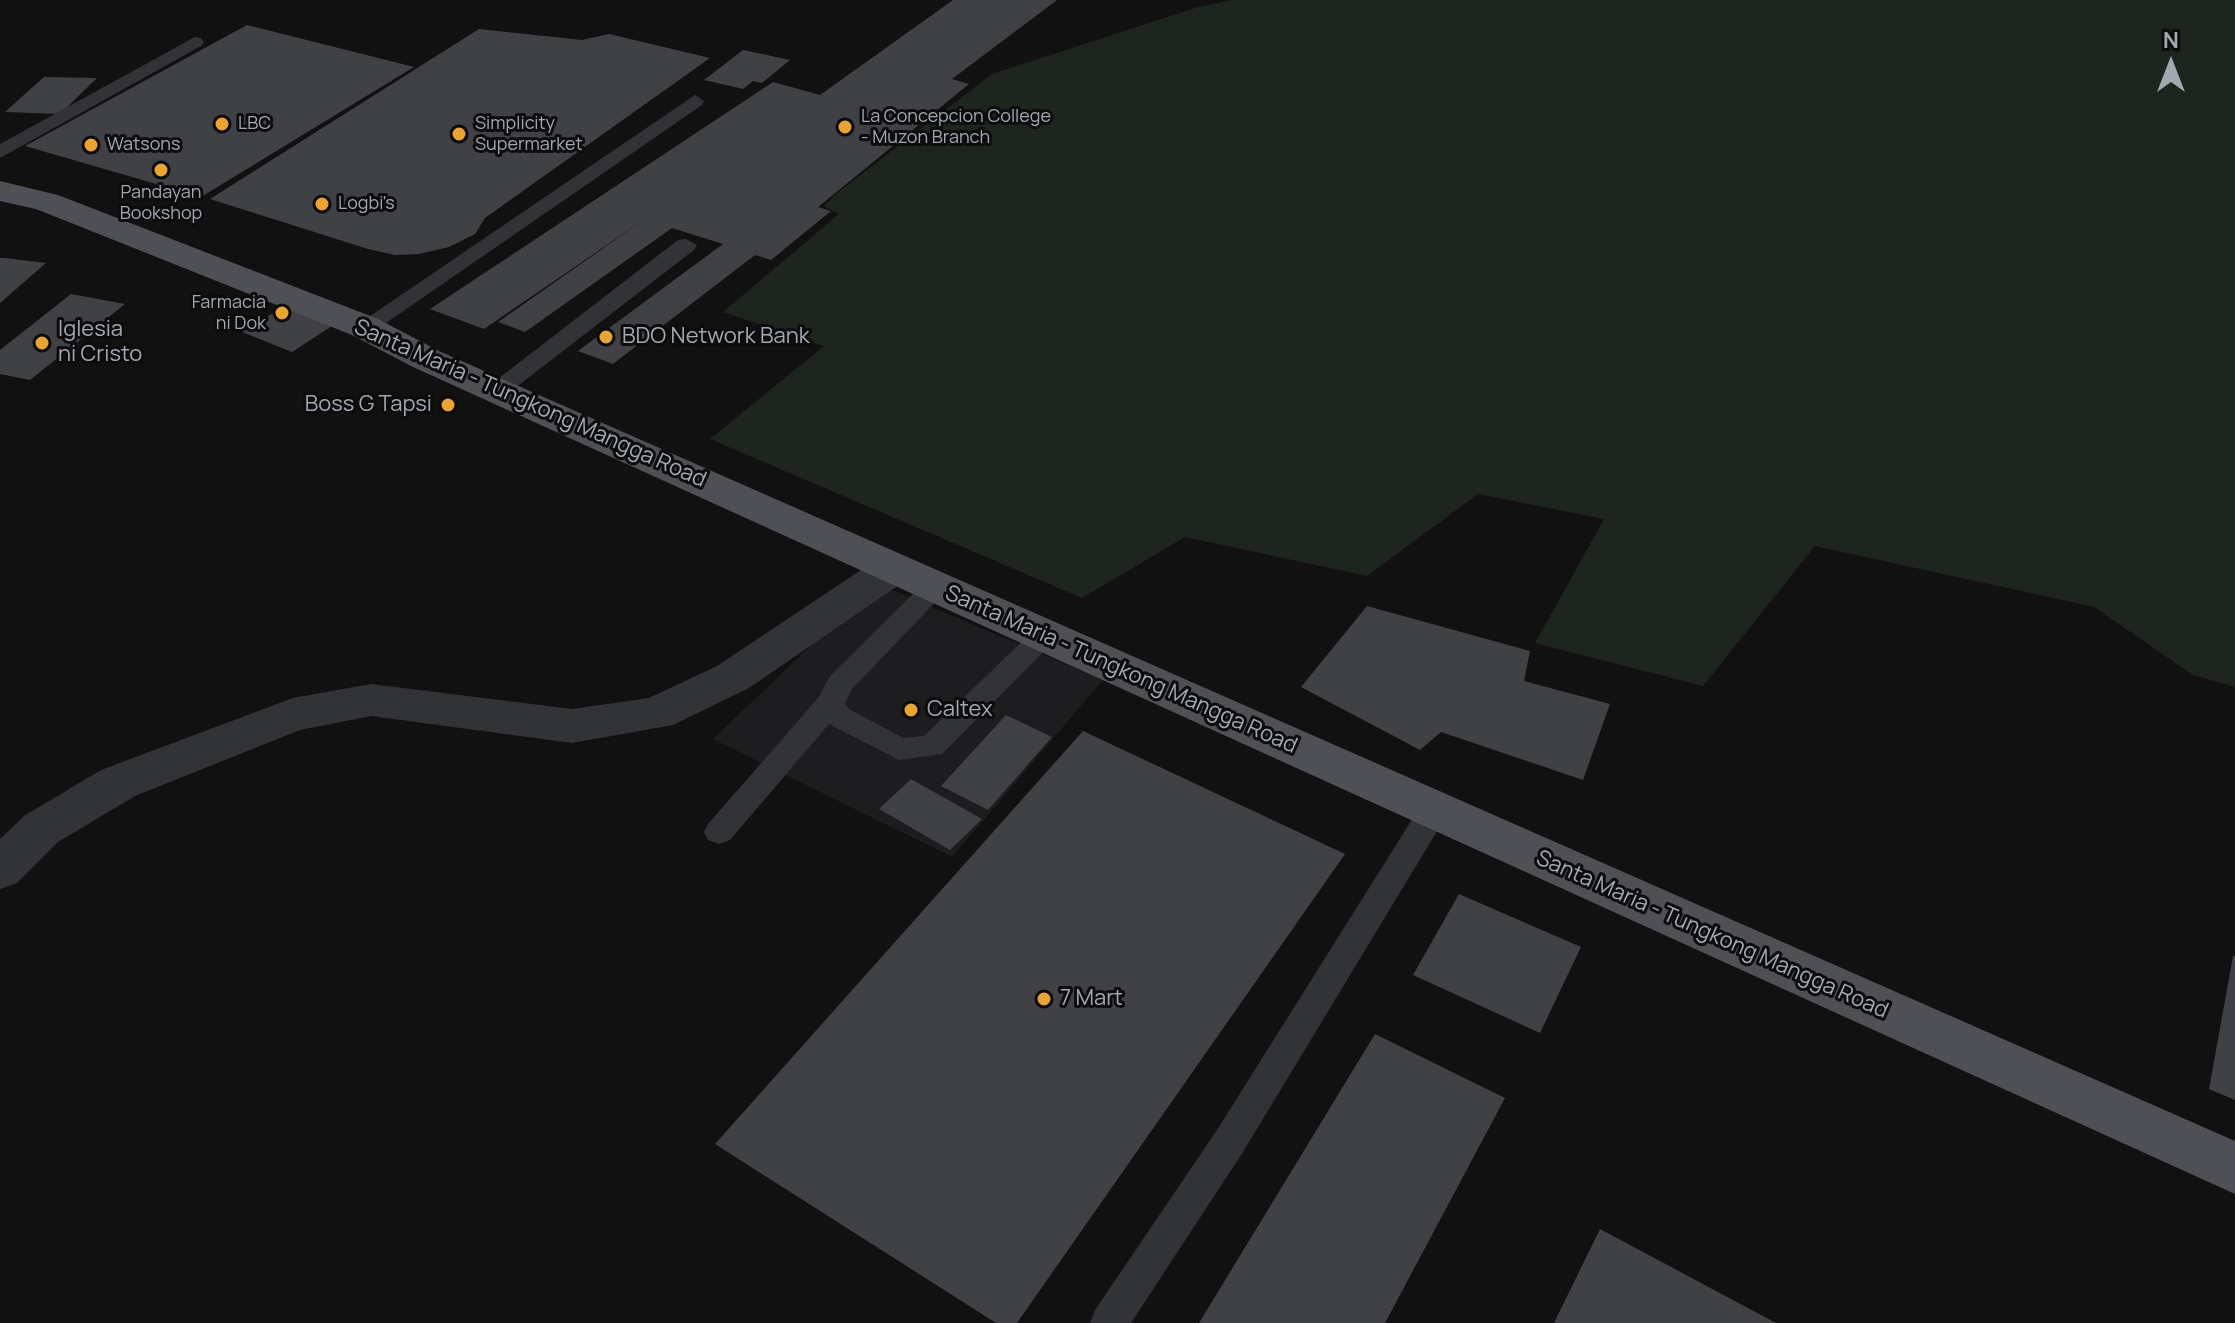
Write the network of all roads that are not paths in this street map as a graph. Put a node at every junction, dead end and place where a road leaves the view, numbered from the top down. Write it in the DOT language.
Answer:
graph roads {
  1 [pos="195,42"];
  2 [pos="695,101"];
  3 [pos="0,152"];
  4 [pos="0,191"];
  5 [pos="686,245"];
  6 [pos="365,327"];
  7 [pos="498,390"];
  8 [pos="894,568"];
  9 [pos="935,587"];
  10 [pos="1045,636"];
  11 [pos="830,704"];
  12 [pos="1434,810"];
  13 [pos="719,832"];
  14 [pos="0,869"];
  15 [pos="2235,1168"];
  16 [pos="1109,1323"];
  1 -- 3 [label="lane"];
  2 -- 6 [label="lane"];
  4 -- 6 [label="main road, Santa Maria - Tungkong Mangga Road"];
  5 -- 7 [label="lane"];
  6 -- 7 [label="main road, Santa Maria - Tungkong Mangga Road"];
  7 -- 8 [label="main road, Santa Maria - Tungkong Mangga Road"];
  8 -- 9 [label="main road, Santa Maria - Tungkong Mangga Road"];
  8 -- 14 [label="street"];
  9 -- 10 [label="main road, Santa Maria - Tungkong Mangga Road"];
  9 -- 11 [label="lane"];
  10 -- 11 [label="lane"];
  10 -- 12 [label="main road, Santa Maria - Tungkong Mangga Road"];
  11 -- 13 [label="lane"];
  12 -- 15 [label="main road, Santa Maria - Tungkong Mangga Road"];
  12 -- 16 [label="lane"];
}
